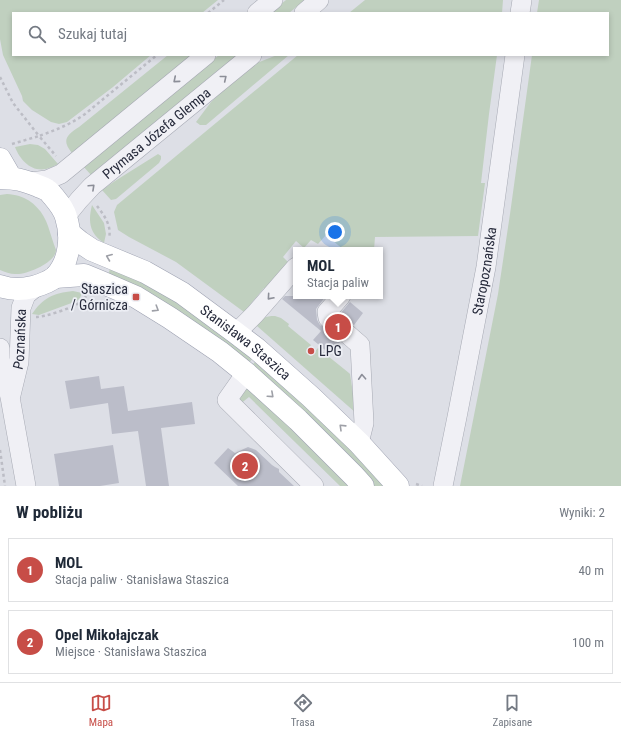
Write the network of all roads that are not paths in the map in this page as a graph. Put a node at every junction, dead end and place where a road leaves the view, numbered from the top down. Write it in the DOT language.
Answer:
graph roads {
  1 [pos="273,0"];
  2 [pos="319,0"];
  3 [pos="522,0"];
  4 [pos="258,12"];
  5 [pos="305,12"];
  6 [pos="520,12"];
  7 [pos="205,56"];
  8 [pos="251,56"];
  9 [pos="515,56"];
  10 [pos="0,159"];
  11 [pos="14,180"];
  12 [pos="67,224"];
  13 [pos="293,270"];
  14 [pos="46,282"];
  15 [pos="0,286"];
  16 [pos="338,299"];
  17 [pos="328,318"];
  18 [pos="345,332"];
  19 [pos="236,333"];
  20 [pos="0,348"];
  21 [pos="246,373"];
  22 [pos="10,397"];
  23 [pos="359,443"];
  24 [pos="26,486"];
  25 [pos="314,486"];
  26 [pos="363,486"];
  27 [pos="398,486"];
  28 [pos="443,486"];
  1 -- 4 [label="street"];
  2 -- 5 [label="street"];
  3 -- 6 [label="street"];
  7 -- 11 [label="street, Prymasa Józefa Glempa, one-way"];
  12 -- 8 [label="street, Prymasa Józefa Glempa, one-way"];
  9 -- 28 [label="street, Staropoznańska"];
  10 -- 11 [label="main road"];
  11 -- 12 [label="main road, Stanisława Staszica"];
  12 -- 14 [label="main road"];
  19 -- 12 [label="main road, Stanisława Staszica, one-way"];
  13 -- 19 [label="street, one-way"];
  14 -- 15 [label="main road, Stanisława Staszica"];
  14 -- 21 [label="main road, Stanisława Staszica, one-way"];
  14 -- 22 [label="street, Poznańska"];
  16 -- 17 [label="street"];
  23 -- 18 [label="street, one-way"];
  23 -- 19 [label="main road, Stanisława Staszica, one-way"];
  20 -- 22 [label="street, Poznańska"];
  21 -- 25 [label="street"];
  21 -- 26 [label="main road, Stanisława Staszica, one-way"];
  22 -- 24 [label="street, Poznańska"];
  23 -- 27 [label="main road, Stanisława Staszica"];
}
